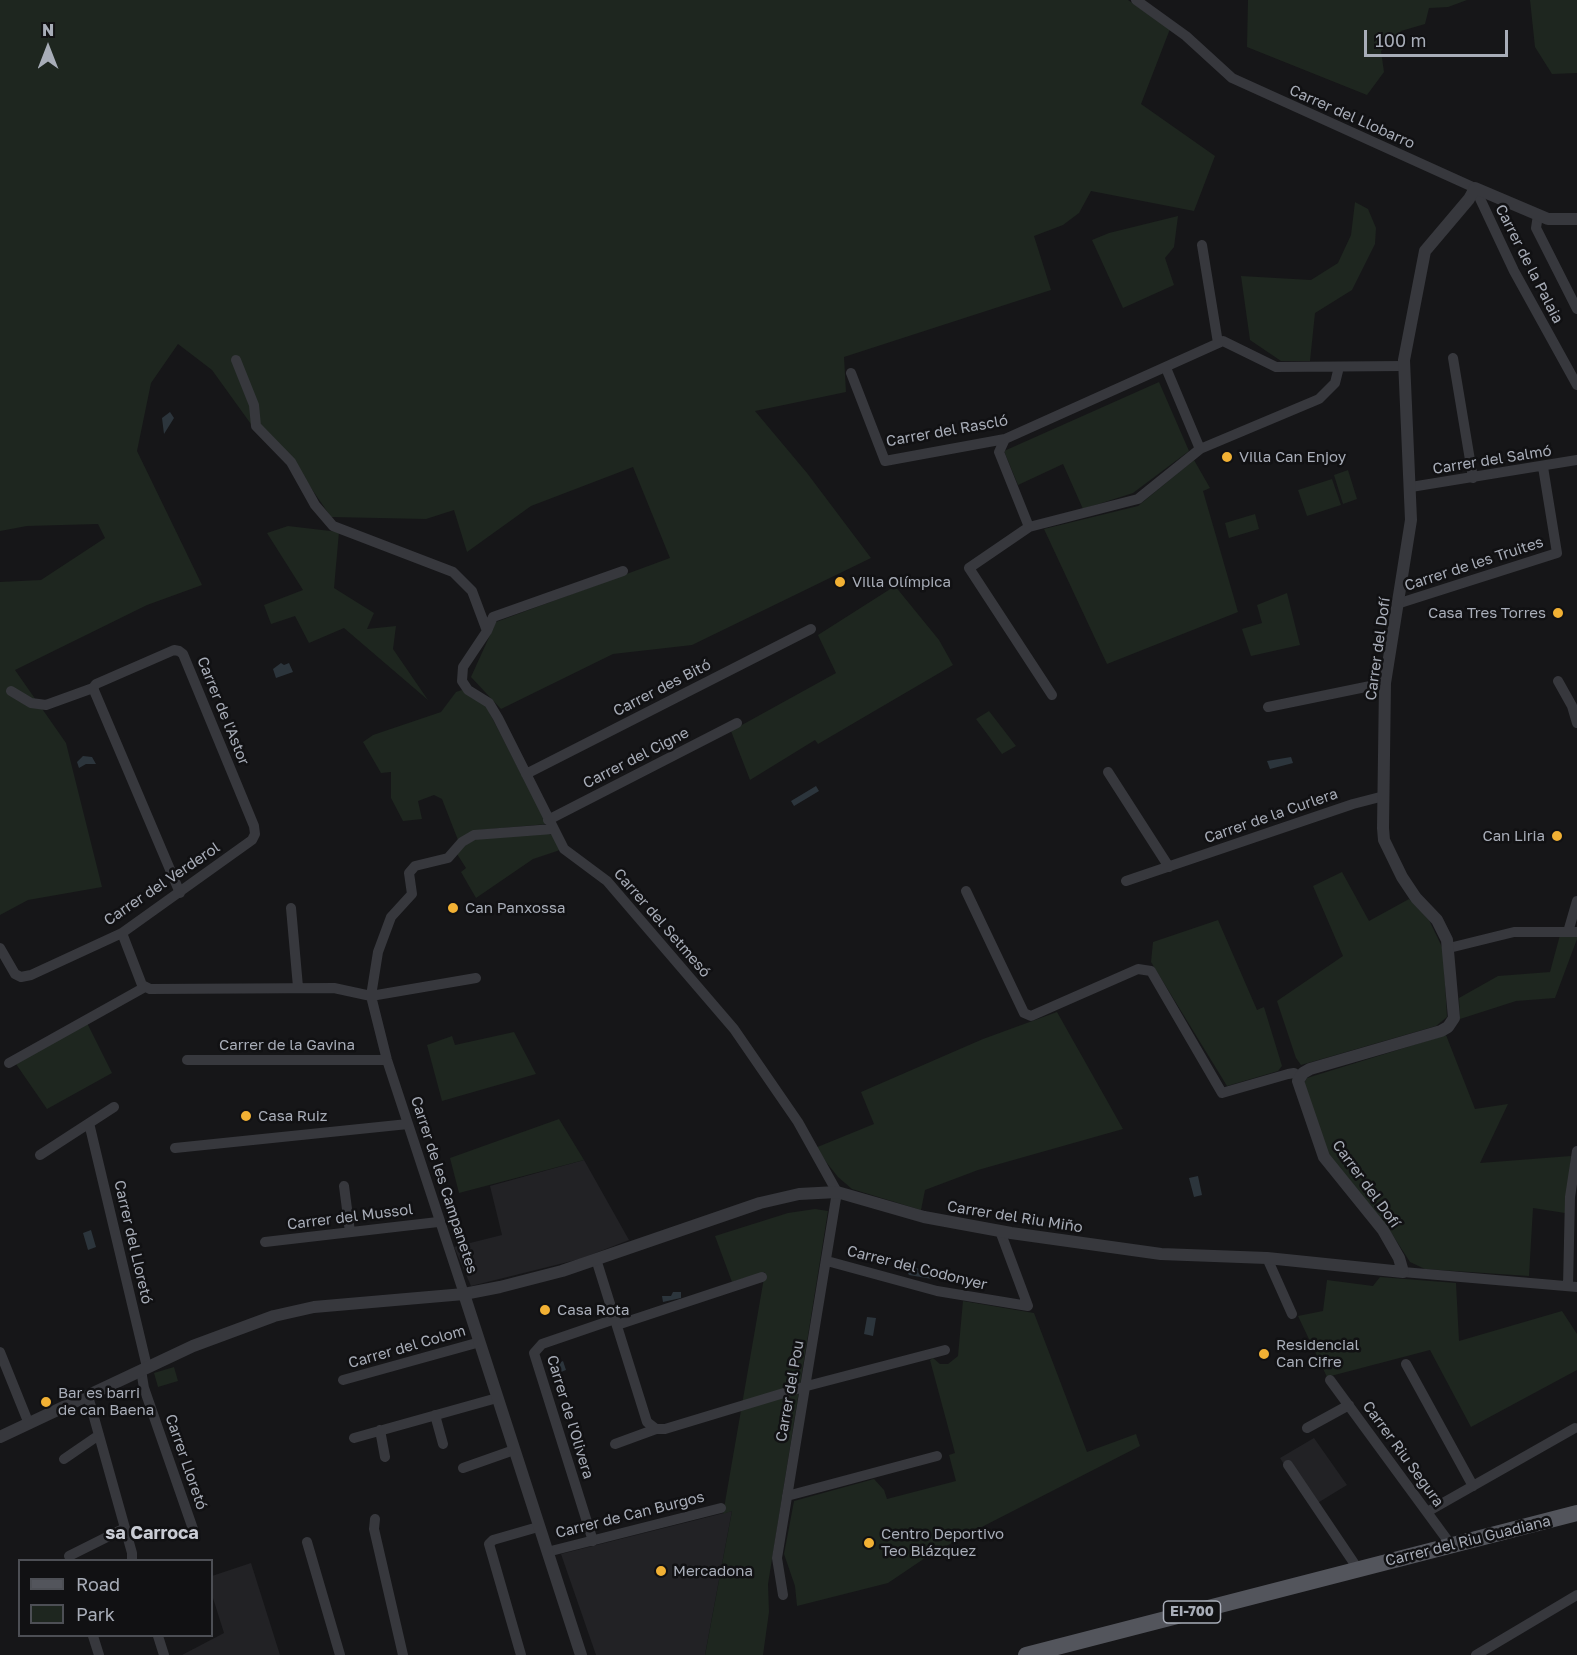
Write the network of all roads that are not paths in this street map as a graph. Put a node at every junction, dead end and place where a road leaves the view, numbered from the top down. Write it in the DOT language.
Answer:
graph roads {
  1 [pos="1136,0"];
  2 [pos="1475,188"];
  3 [pos="1538,215"];
  4 [pos="1577,219"];
  5 [pos="1202,245"];
  6 [pos="1577,309"];
  7 [pos="1218,343"];
  8 [pos="1453,358"];
  9 [pos="236,360"];
  10 [pos="1403,366"];
  11 [pos="1339,367"];
  12 [pos="1166,368"];
  13 [pos="851,373"];
  14 [pos="1577,384"];
  15 [pos="1005,439"];
  16 [pos="1200,449"];
  17 [pos="1577,460"];
  18 [pos="1543,467"];
  19 [pos="1473,478"];
  20 [pos="1411,487"];
  21 [pos="1029,527"];
  22 [pos="623,571"];
  23 [pos="1400,603"];
  24 [pos="812,629"];
  25 [pos="487,631"];
  26 [pos="1558,681"];
  27 [pos="1385,683"];
  28 [pos="93,688"];
  29 [pos="11,691"];
  30 [pos="1052,694"];
  31 [pos="1268,707"];
  32 [pos="737,723"];
  33 [pos="1577,723"];
  34 [pos="1108,772"];
  35 [pos="526,774"];
  36 [pos="1384,796"];
  37 [pos="550,824"];
  38 [pos="252,840"];
  39 [pos="1169,867"];
  40 [pos="1126,881"];
  41 [pos="966,891"];
  42 [pos="180,893"];
  43 [pos="1577,901"];
  44 [pos="291,908"];
  45 [pos="1572,932"];
  46 [pos="122,933"];
  47 [pos="0,948"];
  48 [pos="1449,948"];
  49 [pos="476,978"];
  50 [pos="145,987"];
  51 [pos="298,987"];
  52 [pos="371,996"];
  53 [pos="187,1060"];
  54 [pos="387,1060"];
  55 [pos="9,1063"];
  56 [pos="1300,1077"];
  57 [pos="114,1107"];
  58 [pos="89,1124"];
  59 [pos="408,1124"];
  60 [pos="175,1148"];
  61 [pos="1577,1151"];
  62 [pos="40,1155"];
  63 [pos="344,1186"];
  64 [pos="837,1192"];
  65 [pos="438,1222"];
  66 [pos="1000,1231"];
  67 [pos="350,1232"];
  68 [pos="266,1242"];
  69 [pos="1267,1258"];
  70 [pos="596,1259"];
  71 [pos="826,1260"];
  72 [pos="1403,1272"];
  73 [pos="762,1277"];
  74 [pos="1572,1287"];
  75 [pos="464,1294"];
  76 [pos="1292,1314"];
  77 [pos="616,1322"];
  78 [pos="480,1342"];
  79 [pos="945,1350"];
  80 [pos="0,1352"];
  81 [pos="1406,1364"];
  82 [pos="144,1368"];
  83 [pos="343,1380"];
  84 [pos="1330,1380"];
  85 [pos="807,1386"];
  86 [pos="88,1396"];
  87 [pos="497,1398"];
  88 [pos="1349,1405"];
  89 [pos="435,1415"];
  90 [pos="29,1424"];
  91 [pos="1307,1428"];
  92 [pos="1575,1428"];
  93 [pos="656,1429"];
  94 [pos="380,1430"];
  95 [pos="99,1436"];
  96 [pos="0,1437"];
  97 [pos="354,1438"];
  98 [pos="443,1444"];
  99 [pos="615,1444"];
  100 [pos="514,1450"];
  101 [pos="937,1456"];
  102 [pos="385,1457"];
  103 [pos="64,1459"];
  104 [pos="1288,1464"];
  105 [pos="463,1468"];
  106 [pos="1473,1486"];
  107 [pos="787,1496"];
  108 [pos="721,1508"];
  109 [pos="1427,1512"];
  110 [pos="1577,1513"];
  111 [pos="375,1519"];
  112 [pos="538,1527"];
  113 [pos="125,1528"];
  114 [pos="193,1529"];
  115 [pos="593,1541"];
  116 [pos="307,1542"];
  117 [pos="1451,1545"];
  118 [pos="547,1552"];
  119 [pos="69,1556"];
  120 [pos="132,1559"];
  121 [pos="1358,1569"];
  122 [pos="783,1595"];
  123 [pos="1577,1595"];
  124 [pos="94,1637"];
  125 [pos="159,1637"];
  126 [pos="99,1655"];
  127 [pos="164,1655"];
  128 [pos="340,1655"];
  129 [pos="403,1655"];
  130 [pos="521,1655"];
  131 [pos="581,1655"];
  132 [pos="1026,1655"];
  133 [pos="1476,1655"];
  1 -- 2 [label="street, Carrer del Llobarro"];
  2 -- 3 [label="street, Carrer del Llobarro"];
  2 -- 10 [label="street, Carrer del Dofí"];
  2 -- 14 [label="street, Carrer de la Palaia"];
  3 -- 4 [label="street, Carrer del Llobarro"];
  3 -- 6 [label="street"];
  5 -- 7 [label="street"];
  7 -- 11 [label="street"];
  7 -- 12 [label="street, Carrer del Rascló"];
  8 -- 19 [label="street"];
  9 -- 25 [label="street"];
  10 -- 11 [label="street"];
  10 -- 20 [label="street, Carrer del Dofí"];
  11 -- 16 [label="street"];
  12 -- 15 [label="street, Carrer del Rascló"];
  12 -- 16 [label="street"];
  13 -- 15 [label="street, Carrer del Rascló"];
  15 -- 21 [label="street"];
  16 -- 21 [label="street"];
  17 -- 18 [label="street, Carrer del Salmó"];
  18 -- 19 [label="street, Carrer del Salmó"];
  18 -- 23 [label="street, Carrer de les Truites"];
  19 -- 20 [label="street, Carrer del Salmó"];
  20 -- 23 [label="street, Carrer del Dofí"];
  21 -- 30 [label="street"];
  22 -- 25 [label="street"];
  23 -- 27 [label="street, Carrer del Dofí"];
  24 -- 35 [label="street, Carrer des Bitó"];
  25 -- 35 [label="street, Carrer del Setmesó"];
  26 -- 33 [label="street"];
  27 -- 31 [label="street"];
  27 -- 36 [label="street, Carrer del Dofí"];
  28 -- 29 [label="street, Carrer de l'Astor"];
  28 -- 38 [label="street, Carrer de l'Astor"];
  28 -- 42 [label="street"];
  32 -- 37 [label="street, Carrer del Cigne"];
  34 -- 39 [label="street"];
  35 -- 37 [label="street, Carrer del Setmesó"];
  36 -- 39 [label="street, Carrer de la Curlera"];
  36 -- 48 [label="street, Carrer del Dofí"];
  37 -- 52 [label="street"];
  37 -- 64 [label="street, Carrer del Setmesó"];
  38 -- 42 [label="street, Carrer del Verderol"];
  39 -- 40 [label="street, Carrer de la Curlera"];
  41 -- 56 [label="street, Carrer del Dofí"];
  42 -- 46 [label="street, Carrer del Verderol"];
  43 -- 45 [label="street"];
  44 -- 51 [label="street"];
  45 -- 48 [label="street"];
  46 -- 47 [label="street, Carrer del Verderol"];
  46 -- 50 [label="street"];
  48 -- 56 [label="street, Carrer del Dofí"];
  49 -- 52 [label="street"];
  50 -- 51 [label="street"];
  50 -- 55 [label="street"];
  51 -- 52 [label="street"];
  52 -- 54 [label="street, Carrer de les Campanetes"];
  53 -- 54 [label="street, Carrer de la Gavina"];
  54 -- 59 [label="street, Carrer de les Campanetes"];
  56 -- 72 [label="street, Carrer del Dofí"];
  57 -- 58 [label="street"];
  58 -- 62 [label="street"];
  58 -- 82 [label="street, Carrer del Lloretó"];
  59 -- 60 [label="street"];
  59 -- 65 [label="street, Carrer de les Campanetes"];
  61 -- 74 [label="street"];
  63 -- 67 [label="street"];
  64 -- 66 [label="street, Carrer del Riu Miño"];
  64 -- 70 [label="street, Carrer del Riu Miño"];
  64 -- 71 [label="street, Carrer del Pou"];
  65 -- 67 [label="street, Carrer del Mussol"];
  65 -- 75 [label="street, Carrer de les Campanetes"];
  66 -- 69 [label="street, Carrer del Riu Miño"];
  66 -- 71 [label="street, Carrer del Codonyer"];
  67 -- 68 [label="street, Carrer del Mussol"];
  69 -- 72 [label="street, Carrer del Riu Miño"];
  69 -- 76 [label="street"];
  70 -- 75 [label="street, Carrer del Riu Miño"];
  70 -- 77 [label="street"];
  71 -- 85 [label="street, Carrer del Pou"];
  72 -- 74 [label="street, Carrer del Riu Miño"];
  73 -- 77 [label="street"];
  75 -- 78 [label="street, Carrer de les Campanetes"];
  75 -- 82 [label="street, Carrer del Riu Miño"];
  77 -- 93 [label="street"];
  77 -- 115 [label="street, Carrer de l'Olivera"];
  78 -- 83 [label="street, Carrer del Colom"];
  78 -- 87 [label="street, Carrer de les Campanetes"];
  79 -- 85 [label="street"];
  80 -- 90 [label="street"];
  81 -- 106 [label="street"];
  82 -- 86 [label="street, Carrer del Riu Miño"];
  82 -- 114 [label="street, Carrer Lloretó"];
  84 -- 88 [label="street, Carrer Riu Segura"];
  85 -- 93 [label="street"];
  85 -- 107 [label="street, Carrer del Pou"];
  86 -- 90 [label="street, Carrer del Riu Miño"];
  86 -- 95 [label="street"];
  87 -- 89 [label="street"];
  87 -- 100 [label="street, Carrer de les Campanetes"];
  88 -- 91 [label="street"];
  88 -- 109 [label="street, Carrer Riu Segura"];
  89 -- 94 [label="street"];
  89 -- 98 [label="street"];
  90 -- 96 [label="street, Carrer del Riu Miño"];
  92 -- 106 [label="street"];
  93 -- 99 [label="street"];
  94 -- 97 [label="street"];
  94 -- 102 [label="street"];
  95 -- 103 [label="street"];
  95 -- 113 [label="street"];
  100 -- 105 [label="street"];
  100 -- 112 [label="street, Carrer de les Campanetes"];
  101 -- 107 [label="street"];
  104 -- 121 [label="street"];
  106 -- 109 [label="street"];
  107 -- 122 [label="street, Carrer del Pou"];
  108 -- 115 [label="street, Carrer de Can Burgos"];
  109 -- 117 [label="street, Carrer Riu Segura"];
  110 -- 117 [label="main road, Carrer del Riu Guadiana / EI-700"];
  111 -- 129 [label="street"];
  112 -- 118 [label="street, Carrer de les Campanetes"];
  112 -- 130 [label="street"];
  113 -- 119 [label="street"];
  113 -- 120 [label="street"];
  115 -- 118 [label="street, Carrer de Can Burgos"];
  116 -- 128 [label="street"];
  117 -- 121 [label="main road, Carrer del Riu Guadiana / EI-700"];
  118 -- 131 [label="street, Carrer de les Campanetes"];
  121 -- 132 [label="main road, EI-700"];
  123 -- 133 [label="street"];
  124 -- 126 [label="street"];
  125 -- 127 [label="street"];
}
